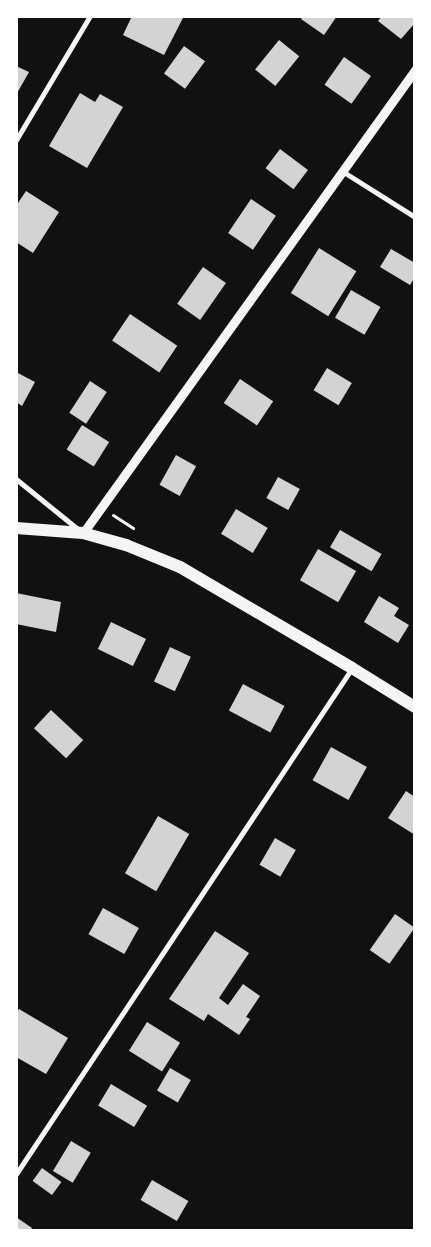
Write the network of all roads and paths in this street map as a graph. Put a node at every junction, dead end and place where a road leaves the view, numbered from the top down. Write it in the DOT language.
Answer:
graph roads {
  1 [pos="90,16"];
  2 [pos="415,70"];
  3 [pos="16,140"];
  4 [pos="342,171"];
  5 [pos="415,217"];
  6 [pos="16,479"];
  7 [pos="16,528"];
  8 [pos="83,533"];
  9 [pos="352,668"];
  10 [pos="415,707"];
  11 [pos="16,1174"];
  1 -- 3 [label="street"];
  2 -- 4 [label="street"];
  4 -- 5 [label="street"];
  4 -- 8 [label="street"];
  6 -- 8 [label="street"];
  7 -- 8 [label="main road"];
  8 -- 9 [label="main road"];
  9 -- 10 [label="main road"];
  9 -- 11 [label="street"];
}
